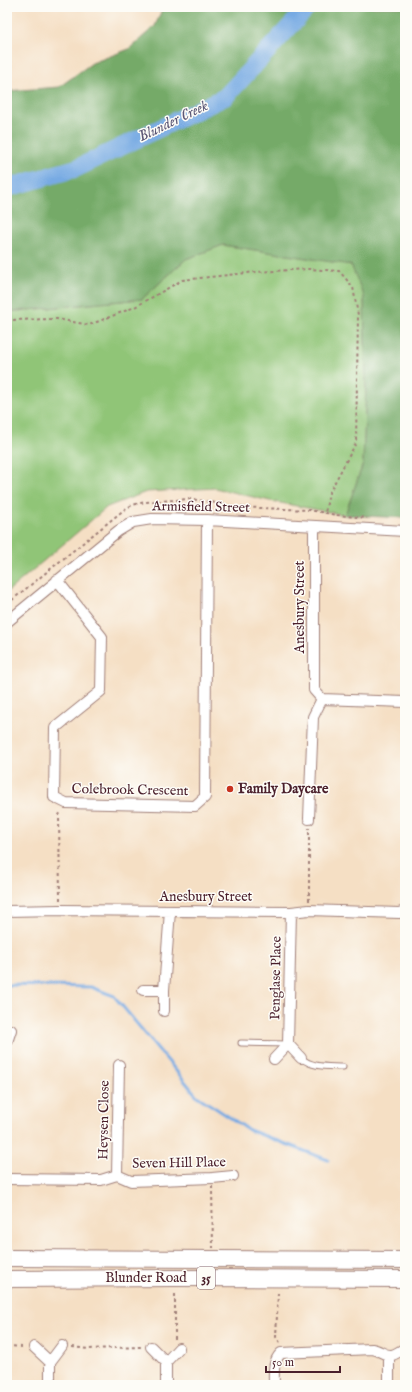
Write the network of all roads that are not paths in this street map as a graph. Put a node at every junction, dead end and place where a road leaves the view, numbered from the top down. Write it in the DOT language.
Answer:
graph roads {
  1 [pos="207,520"];
  2 [pos="314,526"];
  3 [pos="405,531"];
  4 [pos="57,580"];
  5 [pos="7,622"];
  6 [pos="322,699"];
  7 [pos="405,702"];
  8 [pos="309,819"];
  9 [pos="7,910"];
  10 [pos="170,911"];
  11 [pos="405,911"];
  12 [pos="291,912"];
  13 [pos="142,990"];
  14 [pos="164,990"];
  15 [pos="164,1011"];
  16 [pos="11,1030"];
  17 [pos="7,1042"];
  18 [pos="241,1043"];
  19 [pos="288,1044"];
  20 [pos="301,1058"];
  21 [pos="274,1059"];
  22 [pos="119,1065"];
  23 [pos="343,1067"];
  24 [pos="117,1176"];
  25 [pos="233,1176"];
  26 [pos="7,1179"];
  27 [pos="7,1258"];
  28 [pos="405,1260"];
  29 [pos="7,1279"];
  30 [pos="405,1279"];
  31 [pos="177,1344"];
  32 [pos="62,1346"];
  33 [pos="34,1347"];
  34 [pos="150,1347"];
  35 [pos="405,1349"];
  36 [pos="389,1355"];
  37 [pos="50,1362"];
  38 [pos="166,1362"];
  39 [pos="50,1385"];
  40 [pos="166,1385"];
  41 [pos="274,1385"];
  42 [pos="389,1385"];
  1 -- 2 [label="street, Armisfield Street"];
  1 -- 4 [label="street, Armisfield Street"];
  1 -- 4 [label="street, Colebrook Crescent"];
  2 -- 3 [label="street, Armisfield Street"];
  2 -- 6 [label="street, Anesbury Street"];
  4 -- 5 [label="street, Armisfield Street"];
  6 -- 7 [label="street"];
  6 -- 8 [label="street"];
  9 -- 10 [label="street, Anesbury Street"];
  10 -- 12 [label="street, Anesbury Street"];
  10 -- 14 [label="street"];
  11 -- 12 [label="street, Anesbury Street"];
  12 -- 19 [label="street, Penglase Place"];
  13 -- 14 [label="street"];
  14 -- 15 [label="street"];
  16 -- 17 [label="street"];
  18 -- 19 [label="lane"];
  19 -- 20 [label="street"];
  19 -- 21 [label="street"];
  20 -- 23 [label="lane"];
  22 -- 24 [label="street, Heysen Close"];
  24 -- 25 [label="street, Seven Hill Place"];
  24 -- 26 [label="street, Seven Hill Place"];
  27 -- 28 [label="main road, Blunder Road / 35"];
  29 -- 30 [label="main road, Blunder Road / 35"];
  31 -- 38 [label="street"];
  32 -- 37 [label="street"];
  33 -- 37 [label="street"];
  34 -- 38 [label="street"];
  35 -- 36 [label="street"];
  36 -- 41 [label="street"];
  36 -- 42 [label="street"];
  37 -- 39 [label="street"];
  38 -- 40 [label="street"];
}
